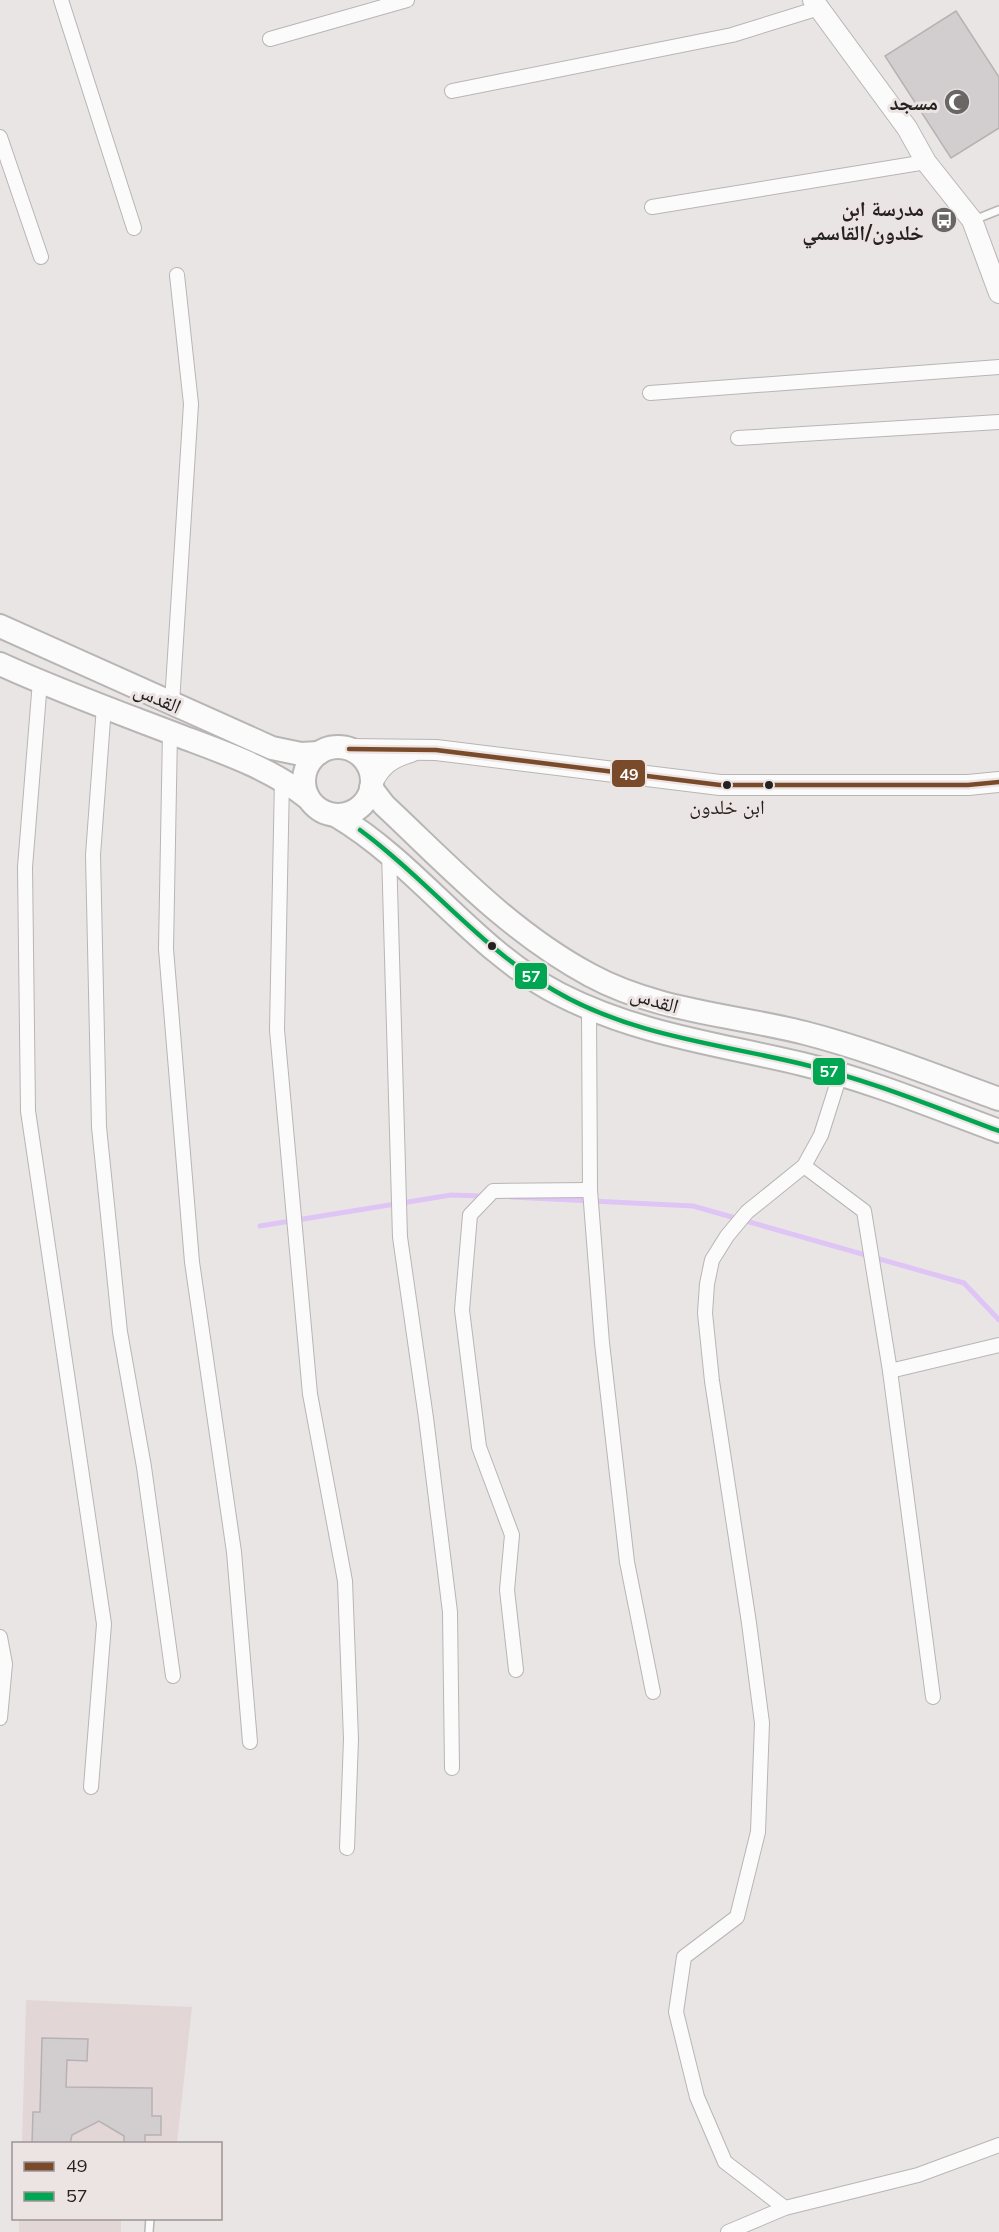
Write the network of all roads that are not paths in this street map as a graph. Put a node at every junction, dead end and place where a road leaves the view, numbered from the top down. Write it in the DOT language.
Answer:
graph roads {
  1 [pos="61,0"];
  2 [pos="407,0"];
  3 [pos="816,4"];
  4 [pos="270,39"];
  5 [pos="452,91"];
  6 [pos="0,137"];
  7 [pos="926,162"];
  8 [pos="652,207"];
  9 [pos="999,210"];
  10 [pos="972,220"];
  11 [pos="134,228"];
  12 [pos="42,257"];
  13 [pos="177,275"];
  14 [pos="999,292"];
  15 [pos="999,367"];
  16 [pos="650,393"];
  17 [pos="999,422"];
  18 [pos="738,438"];
  19 [pos="0,626"];
  20 [pos="0,664"];
  21 [pos="40,681"];
  22 [pos="172,703"];
  23 [pos="104,706"];
  24 [pos="170,732"];
  25 [pos="349,749"];
  26 [pos="419,749"];
  27 [pos="319,753"];
  28 [pos="282,779"];
  29 [pos="999,782"];
  30 [pos="372,785"];
  31 [pos="308,798"];
  32 [pos="337,816"];
  33 [pos="389,852"];
  34 [pos="589,1008"];
  35 [pos="840,1075"];
  36 [pos="999,1099"];
  37 [pos="999,1131"];
  38 [pos="804,1166"];
  39 [pos="590,1190"];
  40 [pos="999,1345"];
  41 [pos="890,1371"];
  42 [pos="0,1637"];
  43 [pos="516,1670"];
  44 [pos="173,1676"];
  45 [pos="653,1692"];
  46 [pos="933,1697"];
  47 [pos="0,1718"];
  48 [pos="250,1742"];
  49 [pos="452,1768"];
  50 [pos="91,1787"];
  51 [pos="346,1848"];
  52 [pos="999,2145"];
  53 [pos="785,2208"];
  54 [pos="728,2232"];
  1 -- 11 [label="street"];
  2 -- 4 [label="street"];
  3 -- 5 [label="street"];
  3 -- 7 [label="street"];
  6 -- 12 [label="street"];
  7 -- 8 [label="street"];
  7 -- 10 [label="street"];
  9 -- 10 [label="lane"];
  10 -- 14 [label="street"];
  13 -- 22 [label="street"];
  15 -- 16 [label="street"];
  17 -- 18 [label="street"];
  19 -- 22 [label="main road, القدس"];
  20 -- 21 [label="main road, القدس"];
  21 -- 23 [label="main road, القدس"];
  21 -- 50 [label="street"];
  22 -- 27 [label="main road, القدس"];
  23 -- 24 [label="main road, القدس"];
  23 -- 44 [label="street"];
  24 -- 28 [label="main road, القدس"];
  24 -- 48 [label="street"];
  25 -- 26 [label="street"];
  25 -- 27 [label="main road"];
  25 -- 30 [label="main road"];
  26 -- 29 [label="street"];
  26 -- 30 [label="street"];
  27 -- 31 [label="main road"];
  28 -- 31 [label="main road, القدس"];
  28 -- 51 [label="street"];
  30 -- 32 [label="main road"];
  30 -- 36 [label="main road, القدس"];
  31 -- 32 [label="main road"];
  32 -- 33 [label="main road, القدس"];
  33 -- 34 [label="main road, القدس"];
  33 -- 49 [label="street"];
  34 -- 35 [label="main road, القدس"];
  34 -- 39 [label="street"];
  35 -- 37 [label="main road, القدس"];
  35 -- 38 [label="street"];
  38 -- 41 [label="street"];
  38 -- 53 [label="street"];
  39 -- 43 [label="street"];
  39 -- 45 [label="street"];
  40 -- 41 [label="street"];
  41 -- 46 [label="street"];
  42 -- 47 [label="street"];
  52 -- 53 [label="street"];
  53 -- 54 [label="street"];
}
